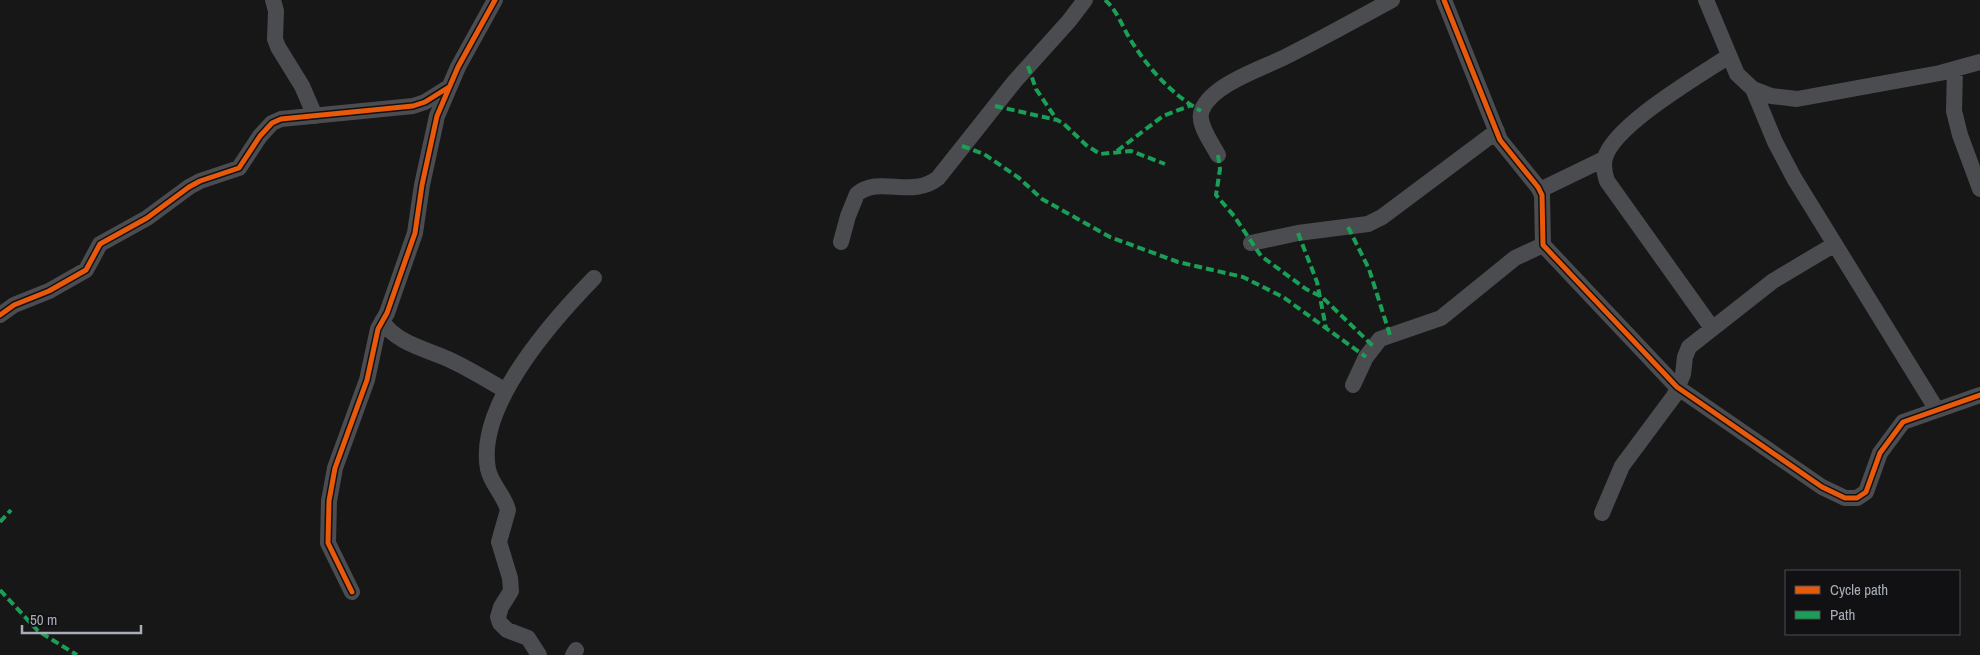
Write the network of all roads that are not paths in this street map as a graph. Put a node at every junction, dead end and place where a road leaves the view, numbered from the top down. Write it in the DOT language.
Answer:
graph roads {
  1 [pos="273,0"];
  2 [pos="495,0"];
  3 [pos="1084,0"];
  4 [pos="1392,0"];
  5 [pos="1444,0"];
  6 [pos="1706,0"];
  7 [pos="1729,56"];
  8 [pos="1980,62"];
  9 [pos="1955,69"];
  10 [pos="449,87"];
  11 [pos="1753,89"];
  12 [pos="1781,97"];
  13 [pos="315,116"];
  14 [pos="1766,120"];
  15 [pos="1497,131"];
  16 [pos="1218,155"];
  17 [pos="1604,159"];
  18 [pos="1980,189"];
  19 [pos="1540,190"];
  20 [pos="841,242"];
  21 [pos="1251,244"];
  22 [pos="1835,244"];
  23 [pos="1543,245"];
  24 [pos="594,278"];
  25 [pos="0,315"];
  26 [pos="382,321"];
  27 [pos="1712,328"];
  28 [pos="1353,386"];
  29 [pos="1677,387"];
  30 [pos="506,391"];
  31 [pos="1980,395"];
  32 [pos="1937,410"];
  33 [pos="1602,513"];
  34 [pos="352,592"];
  35 [pos="539,655"];
  1 -- 13 [label="street"];
  2 -- 10 [label="street"];
  3 -- 20 [label="street"];
  4 -- 16 [label="street"];
  5 -- 15 [label="street"];
  6 -- 7 [label="street"];
  7 -- 11 [label="street"];
  7 -- 17 [label="street"];
  8 -- 9 [label="street"];
  9 -- 12 [label="street"];
  9 -- 18 [label="street"];
  10 -- 13 [label="street"];
  10 -- 26 [label="street"];
  11 -- 12 [label="street"];
  11 -- 14 [label="street"];
  12 -- 14 [label="street"];
  13 -- 25 [label="street"];
  14 -- 22 [label="street"];
  15 -- 19 [label="street"];
  15 -- 21 [label="street"];
  17 -- 19 [label="street"];
  17 -- 27 [label="street"];
  19 -- 23 [label="street"];
  22 -- 27 [label="street"];
  22 -- 32 [label="street"];
  23 -- 28 [label="street"];
  23 -- 29 [label="street"];
  24 -- 30 [label="street"];
  26 -- 30 [label="street"];
  26 -- 34 [label="street"];
  27 -- 29 [label="street"];
  29 -- 32 [label="street"];
  29 -- 33 [label="street"];
  30 -- 35 [label="street"];
  31 -- 32 [label="street"];
}
